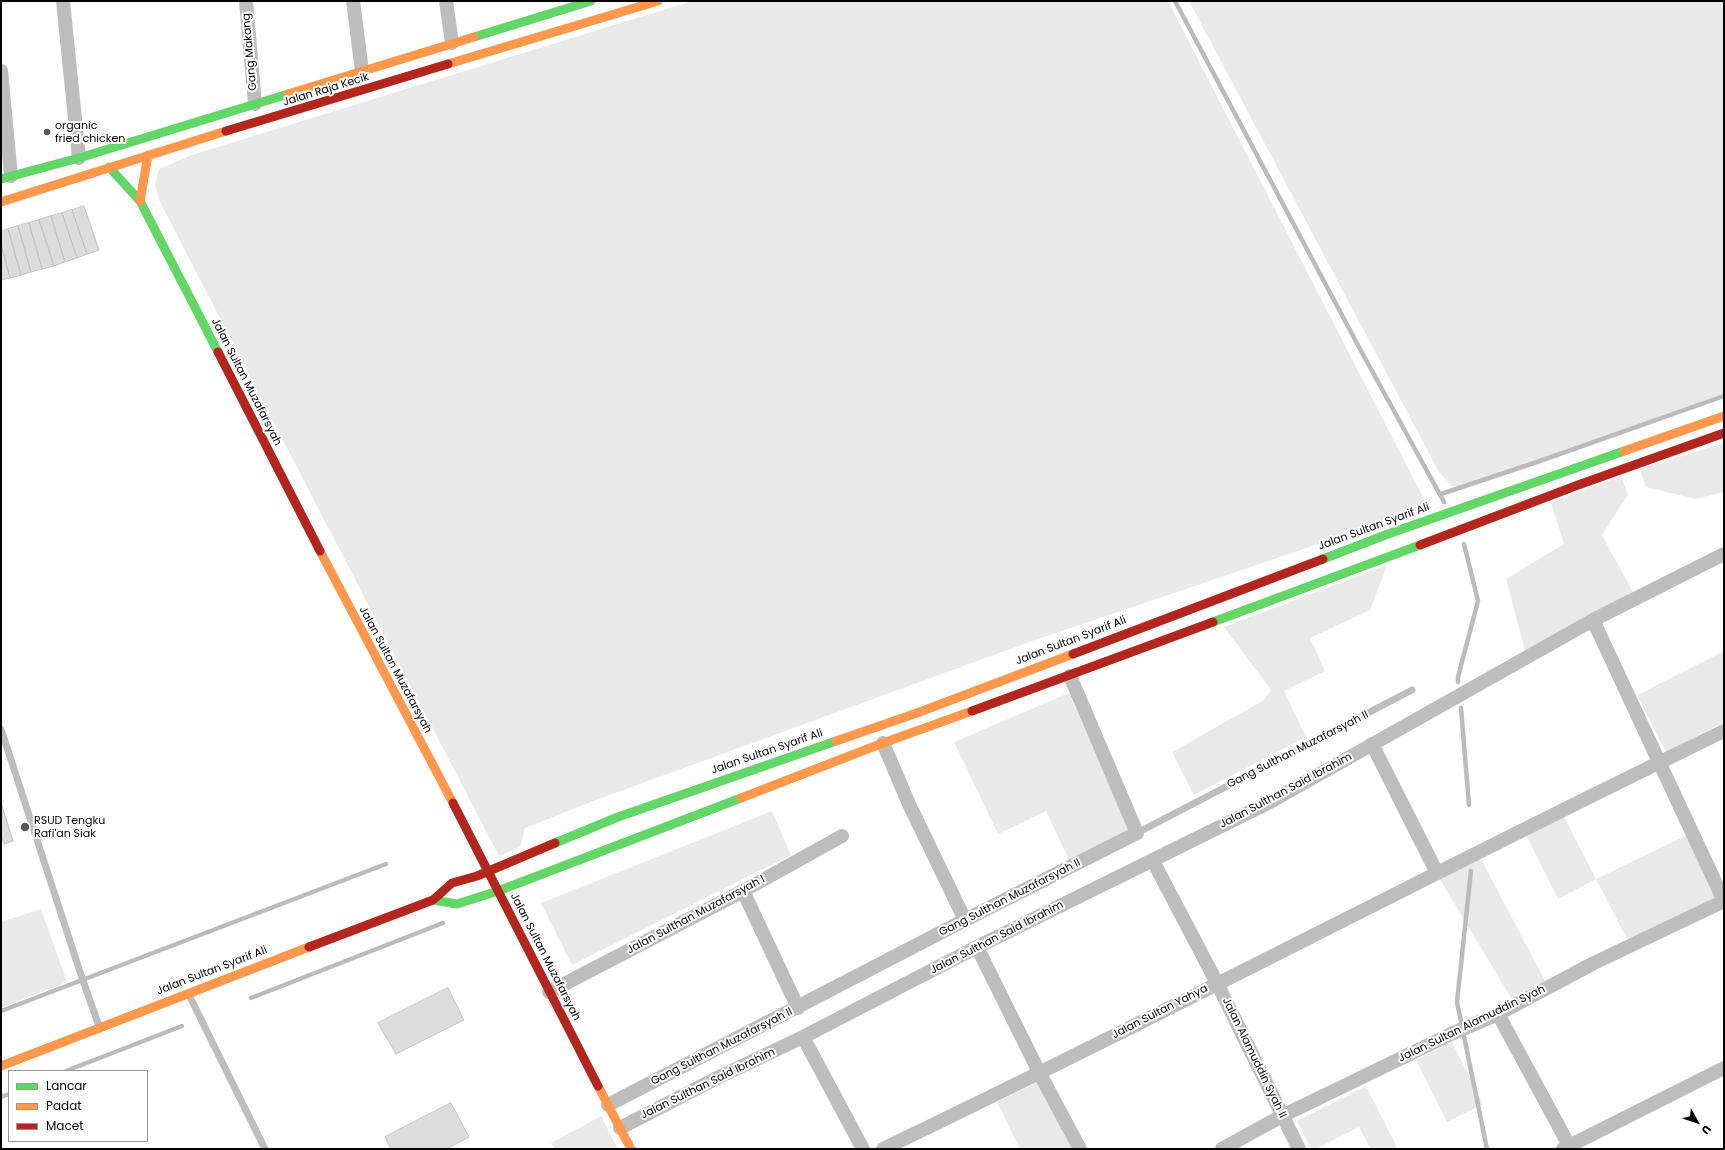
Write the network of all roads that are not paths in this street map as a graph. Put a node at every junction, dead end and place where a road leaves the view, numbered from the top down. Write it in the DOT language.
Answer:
graph roads {
  1 [pos="63,1"];
  2 [pos="246,1"];
  3 [pos="353,1"];
  4 [pos="446,1"];
  5 [pos="591,1"];
  6 [pos="658,1"];
  7 [pos="452,43"];
  8 [pos="1,71"];
  9 [pos="362,71"];
  10 [pos="296,91"];
  11 [pos="255,104"];
  12 [pos="302,110"];
  13 [pos="148,155"];
  14 [pos="79,158"];
  15 [pos="109,168"];
  16 [pos="6,177"];
  17 [pos="140,201"];
  18 [pos="1,202"];
  19 [pos="1724,416"];
  20 [pos="1724,434"];
  21 [pos="1407,538"];
  22 [pos="1724,554"];
  23 [pos="1593,620"];
  24 [pos="1070,676"];
  25 [pos="1412,690"];
  26 [pos="1,730"];
  27 [pos="1724,731"];
  28 [pos="883,743"];
  29 [pos="1372,744"];
  30 [pos="1660,762"];
  31 [pos="1137,833"];
  32 [pos="842,836"];
  33 [pos="1153,860"];
  34 [pos="489,871"];
  35 [pos="1437,873"];
  36 [pos="498,891"];
  37 [pos="742,891"];
  38 [pos="433,900"];
  39 [pos="1724,901"];
  40 [pos="965,920"];
  41 [pos="977,948"];
  42 [pos="1217,983"];
  43 [pos="549,992"];
  44 [pos="188,993"];
  45 [pos="798,1008"];
  46 [pos="1498,1014"];
  47 [pos="100,1028"];
  48 [pos="803,1037"];
  49 [pos="1,1066"];
  50 [pos="1724,1068"];
  51 [pos="1040,1074"];
  52 [pos="608,1106"];
  53 [pos="1282,1116"];
  54 [pos="620,1128"];
  55 [pos="1568,1148"];
  56 [pos="265,1149"];
  57 [pos="631,1149"];
  58 [pos="863,1149"];
  59 [pos="883,1149"];
  60 [pos="1080,1149"];
  61 [pos="1222,1149"];
  62 [pos="1299,1149"];
  1 -- 14 [label="street"];
  2 -- 11 [label="street, Gang Makang"];
  3 -- 9 [label="street"];
  4 -- 7 [label="street"];
  5 -- 7 [label="street, Jalan Raja Kecik"];
  6 -- 12 [label="street, Jalan Raja Kecik"];
  7 -- 9 [label="street, Jalan Raja Kecik"];
  8 -- 16 [label="street"];
  9 -- 10 [label="street, Jalan Raja Kecik"];
  10 -- 11 [label="street, Jalan Raja Kecik"];
  10 -- 12 [label="street"];
  11 -- 14 [label="street, Jalan Raja Kecik"];
  12 -- 13 [label="street, Jalan Raja Kecik"];
  13 -- 15 [label="street, Jalan Raja Kecik"];
  13 -- 17 [label="street"];
  14 -- 16 [label="street, Jalan Raja Kecik"];
  15 -- 17 [label="street, Jalan Sultan Muzafarsyah"];
  15 -- 18 [label="street, Jalan Raja Kecik"];
  17 -- 34 [label="street, Jalan Sultan Muzafarsyah"];
  19 -- 21 [label="street, Jalan Sultan Syarif Ali"];
  20 -- 21 [label="street, Jalan Sultan Syarif Ali"];
  21 -- 24 [label="street, Jalan Sultan Syarif Ali"];
  21 -- 34 [label="street, Jalan Sultan Syarif Ali"];
  22 -- 23 [label="street, Jalan Sulthan Said Ibrahim"];
  23 -- 29 [label="street, Jalan Sulthan Said Ibrahim"];
  23 -- 30 [label="street"];
  24 -- 28 [label="street, Jalan Sultan Syarif Ali"];
  24 -- 31 [label="street"];
  25 -- 31 [label="lane, Gang Sulthan Muzafarsyah II"];
  26 -- 47 [label="lane"];
  27 -- 30 [label="street, Jalan Sultan Yahya"];
  28 -- 36 [label="street, Jalan Sultan Syarif Ali"];
  28 -- 40 [label="street"];
  29 -- 33 [label="street, Jalan Sulthan Said Ibrahim"];
  29 -- 35 [label="street"];
  30 -- 35 [label="street, Jalan Sultan Yahya"];
  30 -- 39 [label="street"];
  31 -- 40 [label="street, Gang Sulthan Muzafarsyah II"];
  32 -- 37 [label="street, Jalan Sulthan Muzafarsyah I"];
  33 -- 41 [label="street, Jalan Sulthan Said Ibrahim"];
  33 -- 42 [label="street, Jalan Alamuddin Syah II"];
  34 -- 36 [label="street, Jalan Sultan Muzafarsyah"];
  34 -- 38 [label="street, Jalan Sultan Syarif Ali"];
  35 -- 42 [label="street, Jalan Sultan Yahya"];
  36 -- 38 [label="street, Jalan Sultan Syarif Ali"];
  36 -- 43 [label="street, Jalan Sultan Muzafarsyah"];
  37 -- 43 [label="street, Jalan Sulthan Muzafarsyah I"];
  37 -- 45 [label="street"];
  38 -- 44 [label="street, Jalan Sultan Syarif Ali"];
  39 -- 46 [label="street, Jalan Sultan Alamuddin Syah"];
  40 -- 45 [label="street, Gang Sulthan Muzafarsyah II"];
  41 -- 48 [label="street, Jalan Sulthan Said Ibrahim"];
  41 -- 51 [label="street"];
  42 -- 51 [label="street, Jalan Sultan Yahya"];
  42 -- 53 [label="street, Jalan Alamuddin Syah II"];
  43 -- 52 [label="street, Jalan Sultan Muzafarsyah"];
  44 -- 47 [label="street, Jalan Sultan Syarif Ali"];
  44 -- 56 [label="lane"];
  45 -- 52 [label="street, Gang Sulthan Muzafarsyah II"];
  46 -- 53 [label="street, Jalan Sultan Alamuddin Syah"];
  46 -- 55 [label="street"];
  47 -- 49 [label="street, Jalan Sultan Syarif Ali"];
  48 -- 54 [label="street, Jalan Sulthan Said Ibrahim"];
  48 -- 58 [label="street"];
  50 -- 55 [label="street"];
  51 -- 59 [label="street, Jalan Sultan Yahya"];
  51 -- 60 [label="street"];
  52 -- 54 [label="street, Jalan Sultan Muzafarsyah"];
  53 -- 61 [label="street, Jalan Sultan Alamuddin Syah"];
  53 -- 62 [label="street, Jalan Alamuddin Syah II"];
  54 -- 57 [label="street, Jalan Sultan Muzafarsyah"];
}
